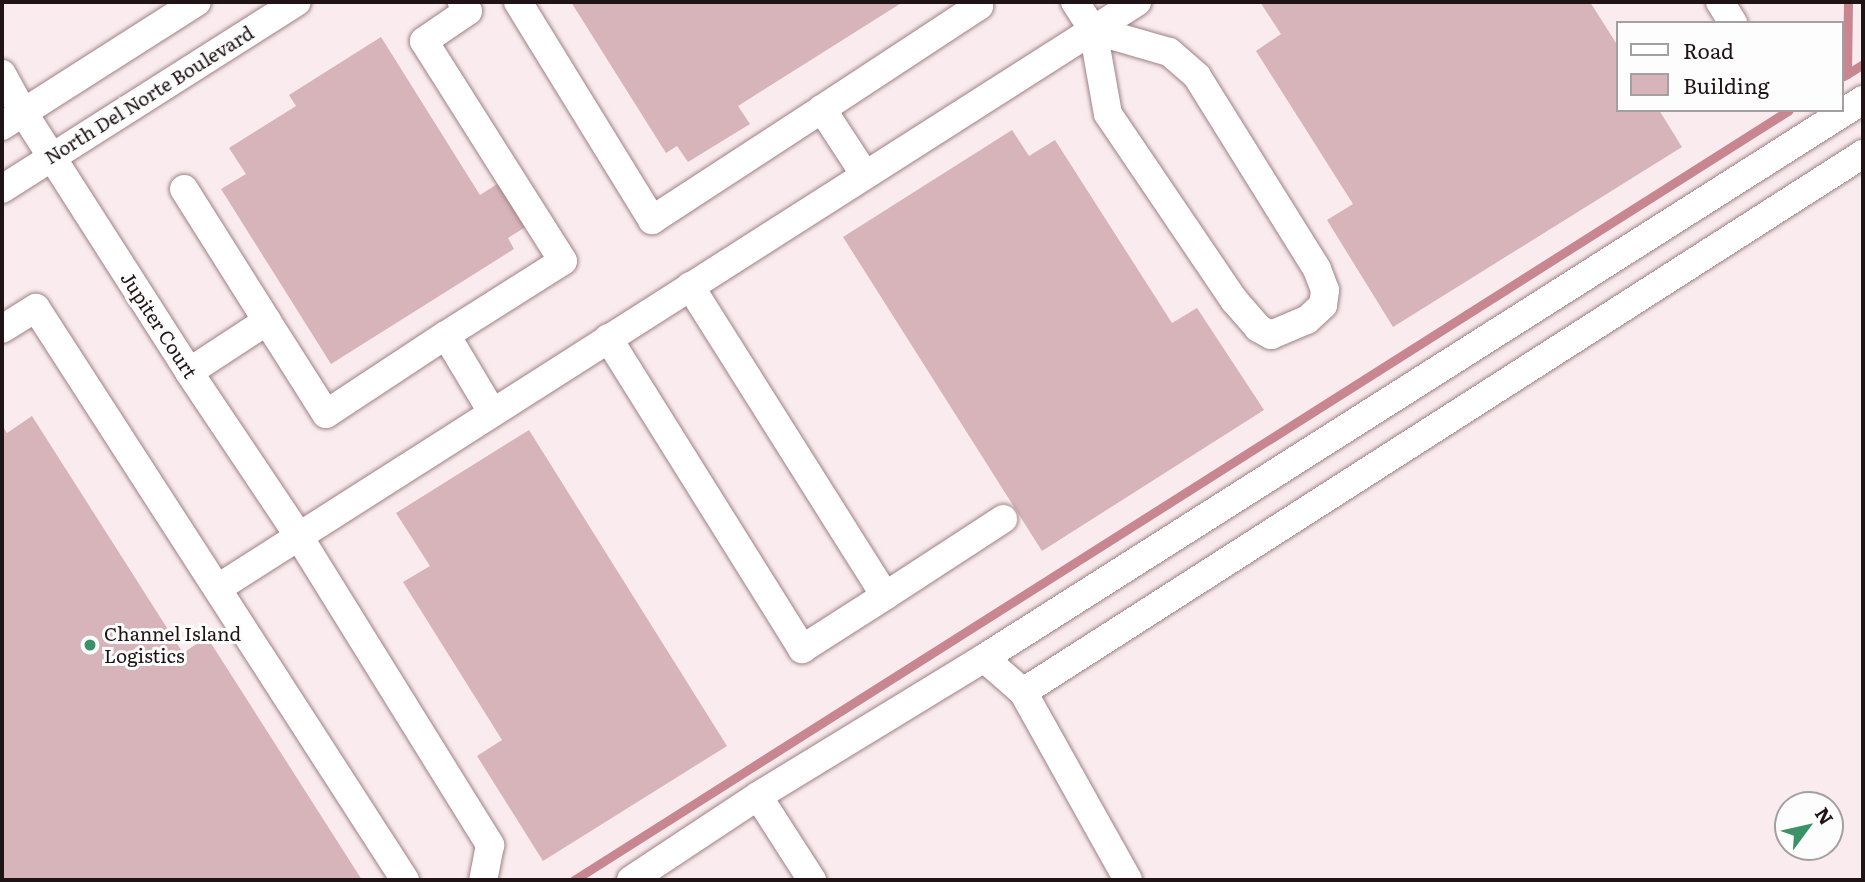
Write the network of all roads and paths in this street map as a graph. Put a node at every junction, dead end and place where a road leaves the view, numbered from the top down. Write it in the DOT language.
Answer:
graph roads {
  1 [pos="197,2"];
  2 [pos="297,2"];
  3 [pos="518,2"];
  4 [pos="977,2"];
  5 [pos="1075,2"];
  6 [pos="1137,2"];
  7 [pos="1720,2"];
  8 [pos="471,5"];
  9 [pos="1732,21"];
  10 [pos="1093,30"];
  11 [pos="2,74"];
  12 [pos="1863,100"];
  13 [pos="822,109"];
  14 [pos="12,119"];
  15 [pos="1863,153"];
  16 [pos="51,157"];
  17 [pos="865,175"];
  18 [pos="2,188"];
  19 [pos="184,189"];
  20 [pos="690,286"];
  21 [pos="267,321"];
  22 [pos="2,329"];
  23 [pos="446,335"];
  24 [pos="608,338"];
  25 [pos="189,372"];
  26 [pos="492,412"];
  27 [pos="1003,519"];
  28 [pos="298,535"];
  29 [pos="218,588"];
  30 [pos="885,596"];
  31 [pos="984,657"];
  32 [pos="1023,692"];
  33 [pos="758,796"];
  34 [pos="405,880"];
  35 [pos="483,880"];
  36 [pos="631,880"];
  37 [pos="812,880"];
  38 [pos="1128,880"];
  1 -- 14 [label="street"];
  2 -- 16 [label="street, North Del Norte Boulevard"];
  3 -- 13 [label="street"];
  4 -- 13 [label="street"];
  5 -- 10 [label="street"];
  6 -- 10 [label="street"];
  7 -- 9 [label="street"];
  8 -- 23 [label="street"];
  10 -- 10 [label="street"];
  10 -- 17 [label="street"];
  11 -- 14 [label="street, Jupiter Court"];
  12 -- 31 [label="street"];
  13 -- 17 [label="street"];
  14 -- 16 [label="street, Jupiter Court"];
  15 -- 32 [label="street"];
  16 -- 18 [label="street, North Del Norte Boulevard"];
  16 -- 25 [label="street, Jupiter Court"];
  17 -- 20 [label="street"];
  19 -- 21 [label="street"];
  20 -- 24 [label="street"];
  20 -- 30 [label="street"];
  21 -- 23 [label="street"];
  21 -- 25 [label="street"];
  22 -- 29 [label="street"];
  23 -- 26 [label="street"];
  24 -- 26 [label="street"];
  24 -- 30 [label="street"];
  25 -- 28 [label="street, Jupiter Court"];
  26 -- 28 [label="street"];
  27 -- 30 [label="street"];
  28 -- 29 [label="street"];
  28 -- 35 [label="street, Jupiter Court"];
  29 -- 34 [label="street"];
  31 -- 32 [label="street"];
  31 -- 33 [label="street"];
  32 -- 38 [label="street"];
  33 -- 36 [label="street"];
  33 -- 37 [label="street"];
}
